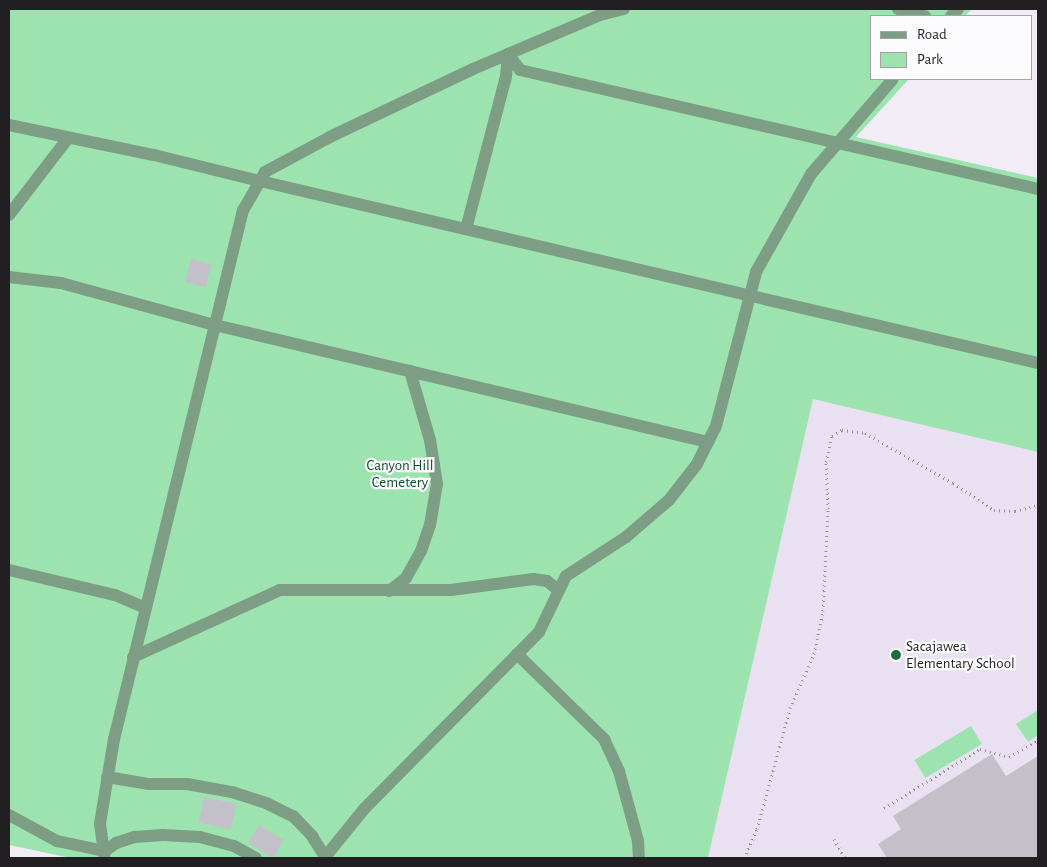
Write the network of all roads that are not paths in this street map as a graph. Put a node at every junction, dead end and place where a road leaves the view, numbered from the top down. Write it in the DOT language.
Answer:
graph roads {
  1 [pos="624,9"];
  2 [pos="898,9"];
  3 [pos="921,15"];
  4 [pos="508,54"];
  5 [pos="892,80"];
  6 [pos="9,125"];
  7 [pos="68,138"];
  8 [pos="838,141"];
  9 [pos="260,181"];
  10 [pos="1038,189"];
  11 [pos="9,214"];
  12 [pos="466,229"];
  13 [pos="9,277"];
  14 [pos="750,296"];
  15 [pos="214,325"];
  16 [pos="1038,363"];
  17 [pos="410,371"];
  18 [pos="708,442"];
  19 [pos="9,570"];
  20 [pos="557,589"];
  21 [pos="388,591"];
  22 [pos="145,608"];
  23 [pos="517,654"];
  24 [pos="133,657"];
  25 [pos="107,777"];
  26 [pos="9,815"];
  27 [pos="105,855"];
  28 [pos="326,857"];
  29 [pos="256,858"];
  30 [pos="639,858"];
  1 -- 4 [label="lane"];
  2 -- 3 [label="lane"];
  4 -- 8 [label="lane"];
  4 -- 9 [label="lane"];
  4 -- 12 [label="lane"];
  5 -- 8 [label="lane"];
  6 -- 7 [label="lane"];
  7 -- 9 [label="lane"];
  7 -- 11 [label="lane"];
  8 -- 10 [label="lane"];
  8 -- 14 [label="lane"];
  9 -- 12 [label="lane"];
  9 -- 15 [label="lane"];
  12 -- 14 [label="lane"];
  13 -- 15 [label="lane"];
  14 -- 16 [label="lane"];
  14 -- 18 [label="lane"];
  15 -- 17 [label="lane"];
  15 -- 22 [label="lane"];
  17 -- 18 [label="lane"];
  17 -- 21 [label="lane"];
  18 -- 20 [label="lane"];
  19 -- 22 [label="lane"];
  20 -- 21 [label="lane"];
  20 -- 23 [label="lane"];
  21 -- 24 [label="lane"];
  22 -- 24 [label="lane"];
  23 -- 28 [label="lane"];
  23 -- 30 [label="lane"];
  24 -- 25 [label="lane"];
  25 -- 27 [label="lane"];
  25 -- 28 [label="lane"];
  26 -- 27 [label="lane"];
  27 -- 29 [label="lane"];
}
